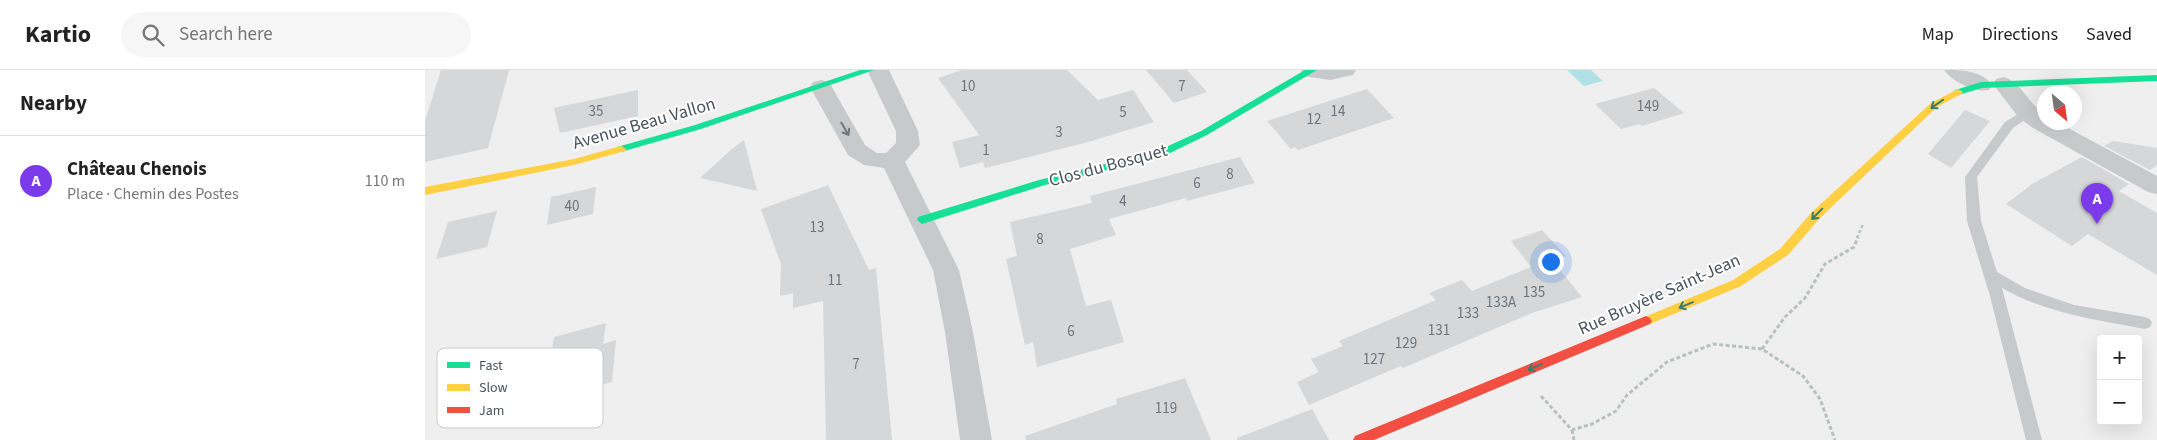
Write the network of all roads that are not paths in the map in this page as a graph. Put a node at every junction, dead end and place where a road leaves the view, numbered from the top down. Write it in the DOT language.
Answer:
graph roads {
  1 [pos="878,70"];
  2 [pos="1311,70"];
  3 [pos="1345,70"];
  4 [pos="1955,70"];
  5 [pos="856,72"];
  6 [pos="2157,78"];
  7 [pos="1992,85"];
  8 [pos="821,86"];
  9 [pos="2027,113"];
  10 [pos="892,161"];
  11 [pos="2157,186"];
  12 [pos="425,191"];
  13 [pos="922,220"];
  14 [pos="1990,275"];
  15 [pos="2145,323"];
  16 [pos="976,440"];
  17 [pos="1360,440"];
  18 [pos="2035,440"];
  1 -- 10 [label="street"];
  2 -- 3 [label="street, Clos du Bosquet"];
  2 -- 13 [label="street, Clos du Bosquet"];
  4 -- 7 [label="street"];
  5 -- 8 [label="street, Avenue Beau Vallon"];
  6 -- 7 [label="street, Rue Bruyère Saint-Jean"];
  7 -- 9 [label="street"];
  7 -- 17 [label="street, Rue Bruyère Saint-Jean, one-way"];
  8 -- 10 [label="street, one-way"];
  8 -- 12 [label="street, Avenue Beau Vallon"];
  9 -- 11 [label="street"];
  9 -- 14 [label="lane"];
  10 -- 13 [label="street"];
  13 -- 16 [label="street"];
  14 -- 15 [label="lane"];
  14 -- 18 [label="lane"];
}
